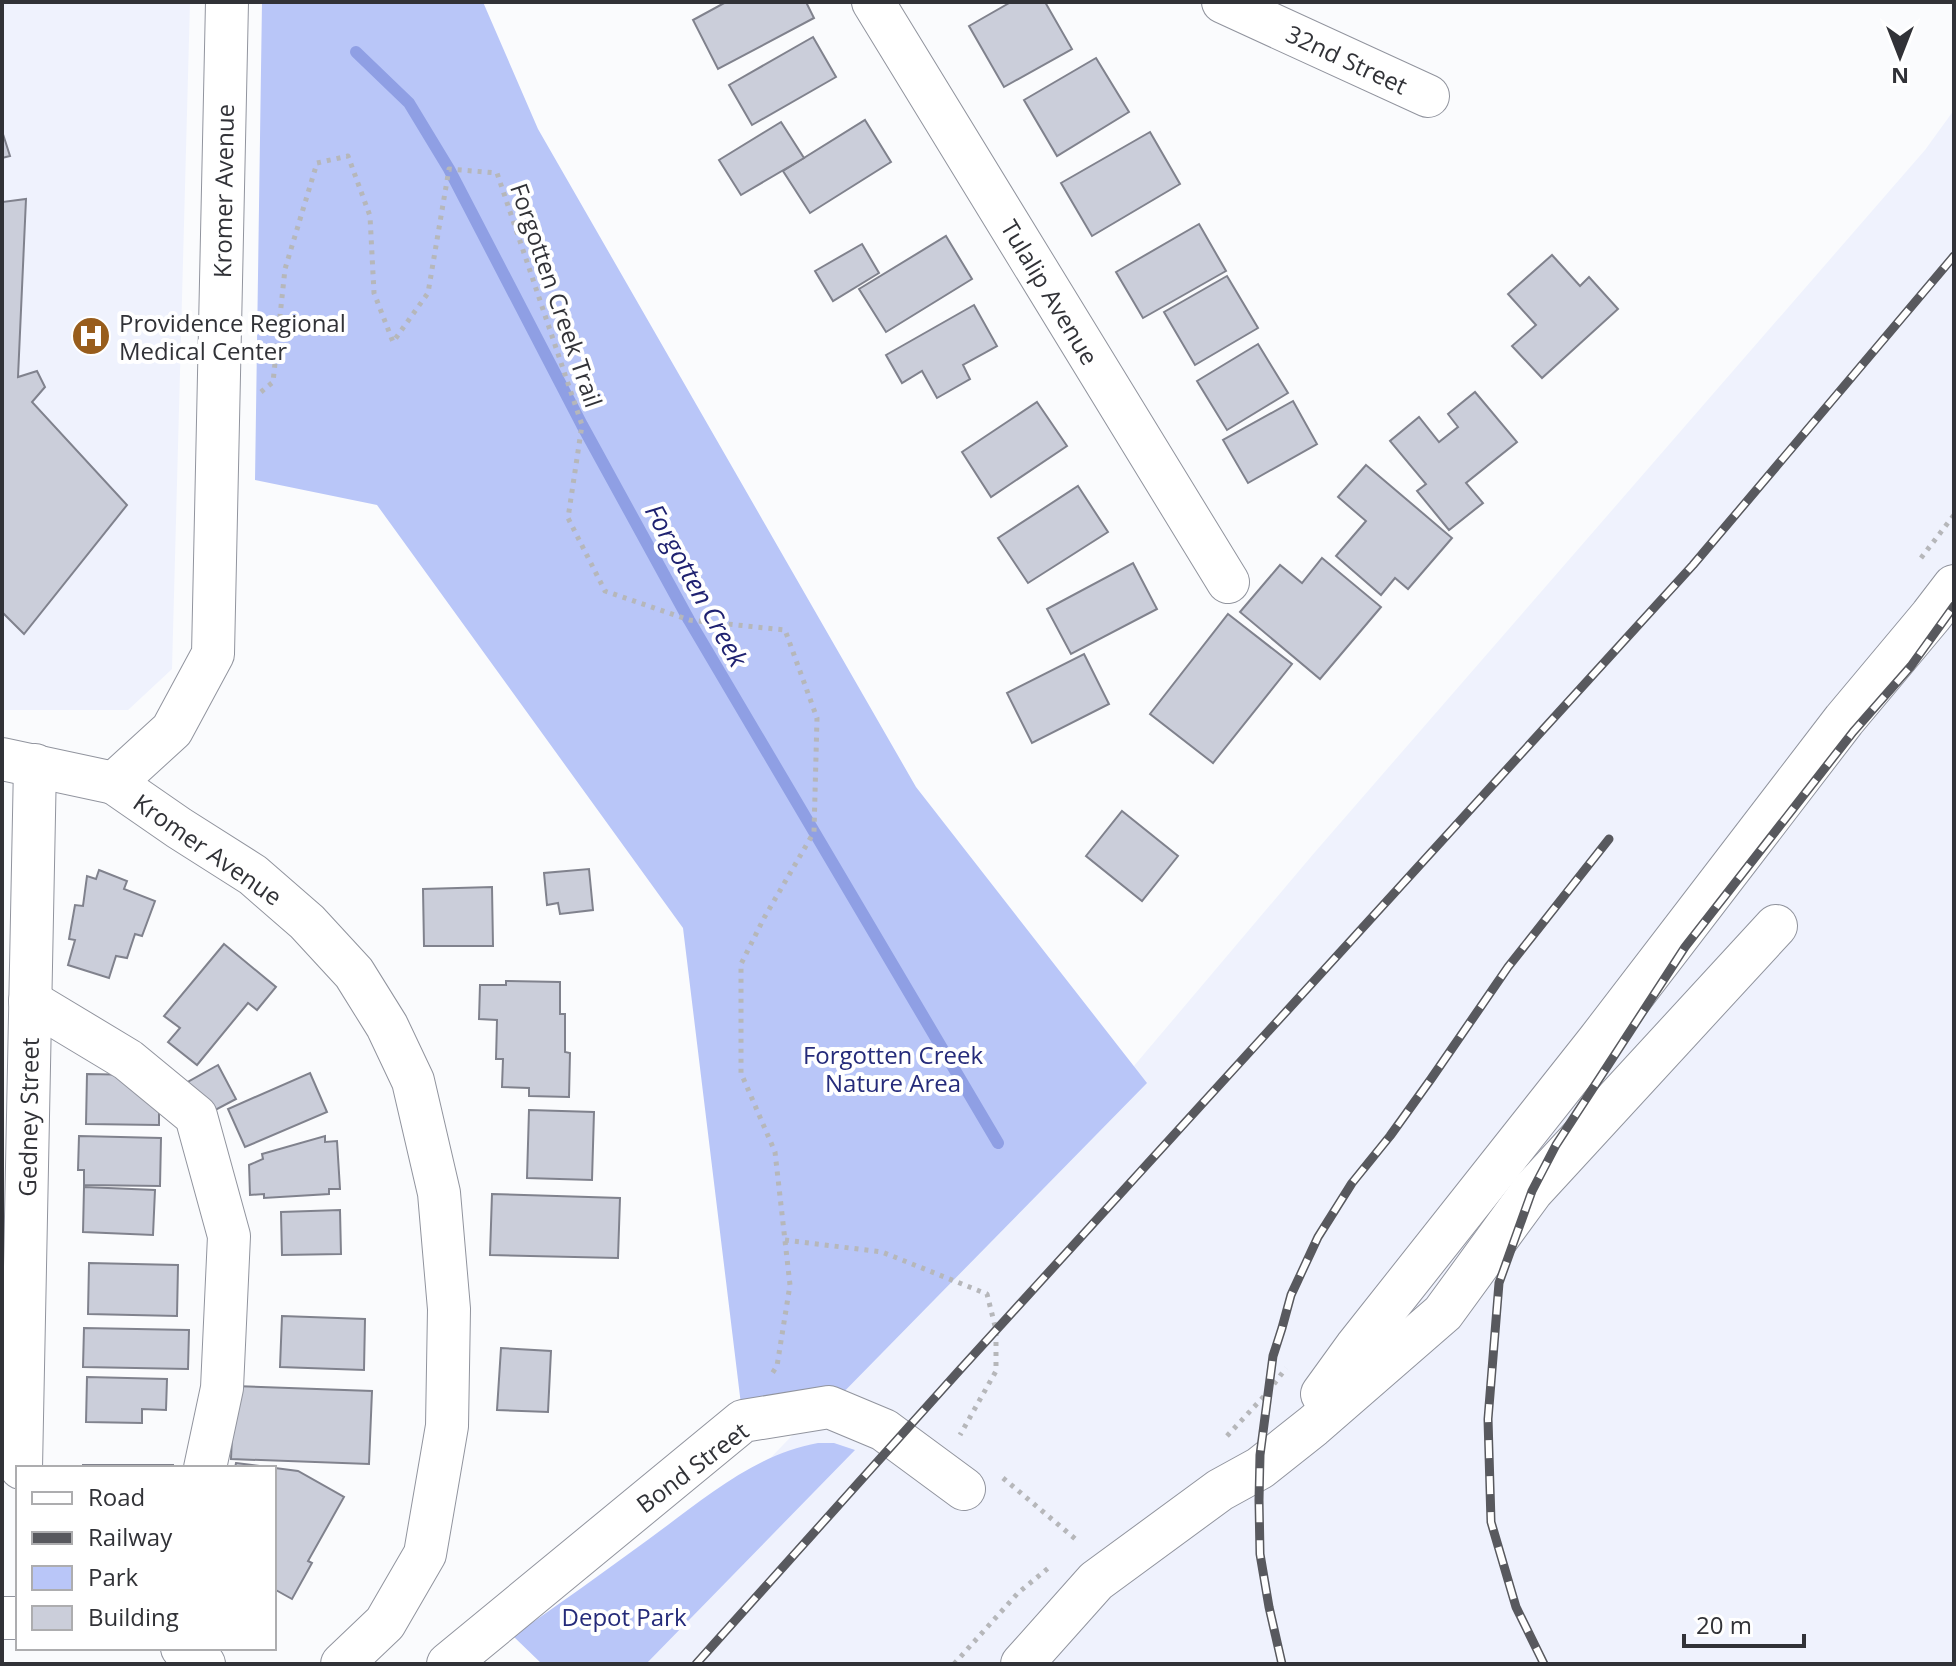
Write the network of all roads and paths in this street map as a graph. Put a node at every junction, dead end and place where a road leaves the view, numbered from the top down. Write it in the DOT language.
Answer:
graph roads {
  1 [pos="227,2"];
  2 [pos="873,2"];
  3 [pos="1223,2"];
  4 [pos="1428,96"];
  5 [pos="251,401"];
  6 [pos="1228,582"];
  7 [pos="1954,586"];
  8 [pos="18,762"];
  9 [pos="114,783"];
  10 [pos="1776,926"];
  11 [pos="30,1001"];
  12 [pos="785,1240"];
  13 [pos="1292,1362"];
  14 [pos="1322,1394"];
  15 [pos="743,1421"];
  16 [pos="1232,1432"];
  17 [pos="957,1440"];
  18 [pos="21,1466"];
  19 [pos="205,1466"];
  20 [pos="980,1481"];
  21 [pos="1079,1542"];
  22 [pos="1060,1558"];
  23 [pos="185,1650"];
  24 [pos="204,1664"];
  25 [pos="342,1664"];
  26 [pos="448,1664"];
  27 [pos="954,1664"];
  28 [pos="1022,1664"];
  1 -- 9 [label="street, Kromer Avenue"];
  2 -- 6 [label="street, Tulalip Avenue"];
  3 -- 4 [label="street, 32nd Street"];
  5 -- 12 [label="path, Forgotten Creek Trail"];
  7 -- 14 [label="street"];
  8 -- 9 [label="street"];
  8 -- 11 [label="street, Gedney Street"];
  9 -- 25 [label="street, Kromer Avenue"];
  10 -- 28 [label="street"];
  11 -- 18 [label="street, Gedney Street"];
  11 -- 19 [label="street"];
  12 -- 15 [label="path, Forgotten Creek Trail"];
  12 -- 17 [label="path"];
  13 -- 16 [label="path"];
  15 -- 20 [label="street, Bond Street"];
  15 -- 26 [label="street, Bond Street"];
  20 -- 21 [label="path"];
  22 -- 27 [label="path"];
  23 -- 24 [label="street"];
}
